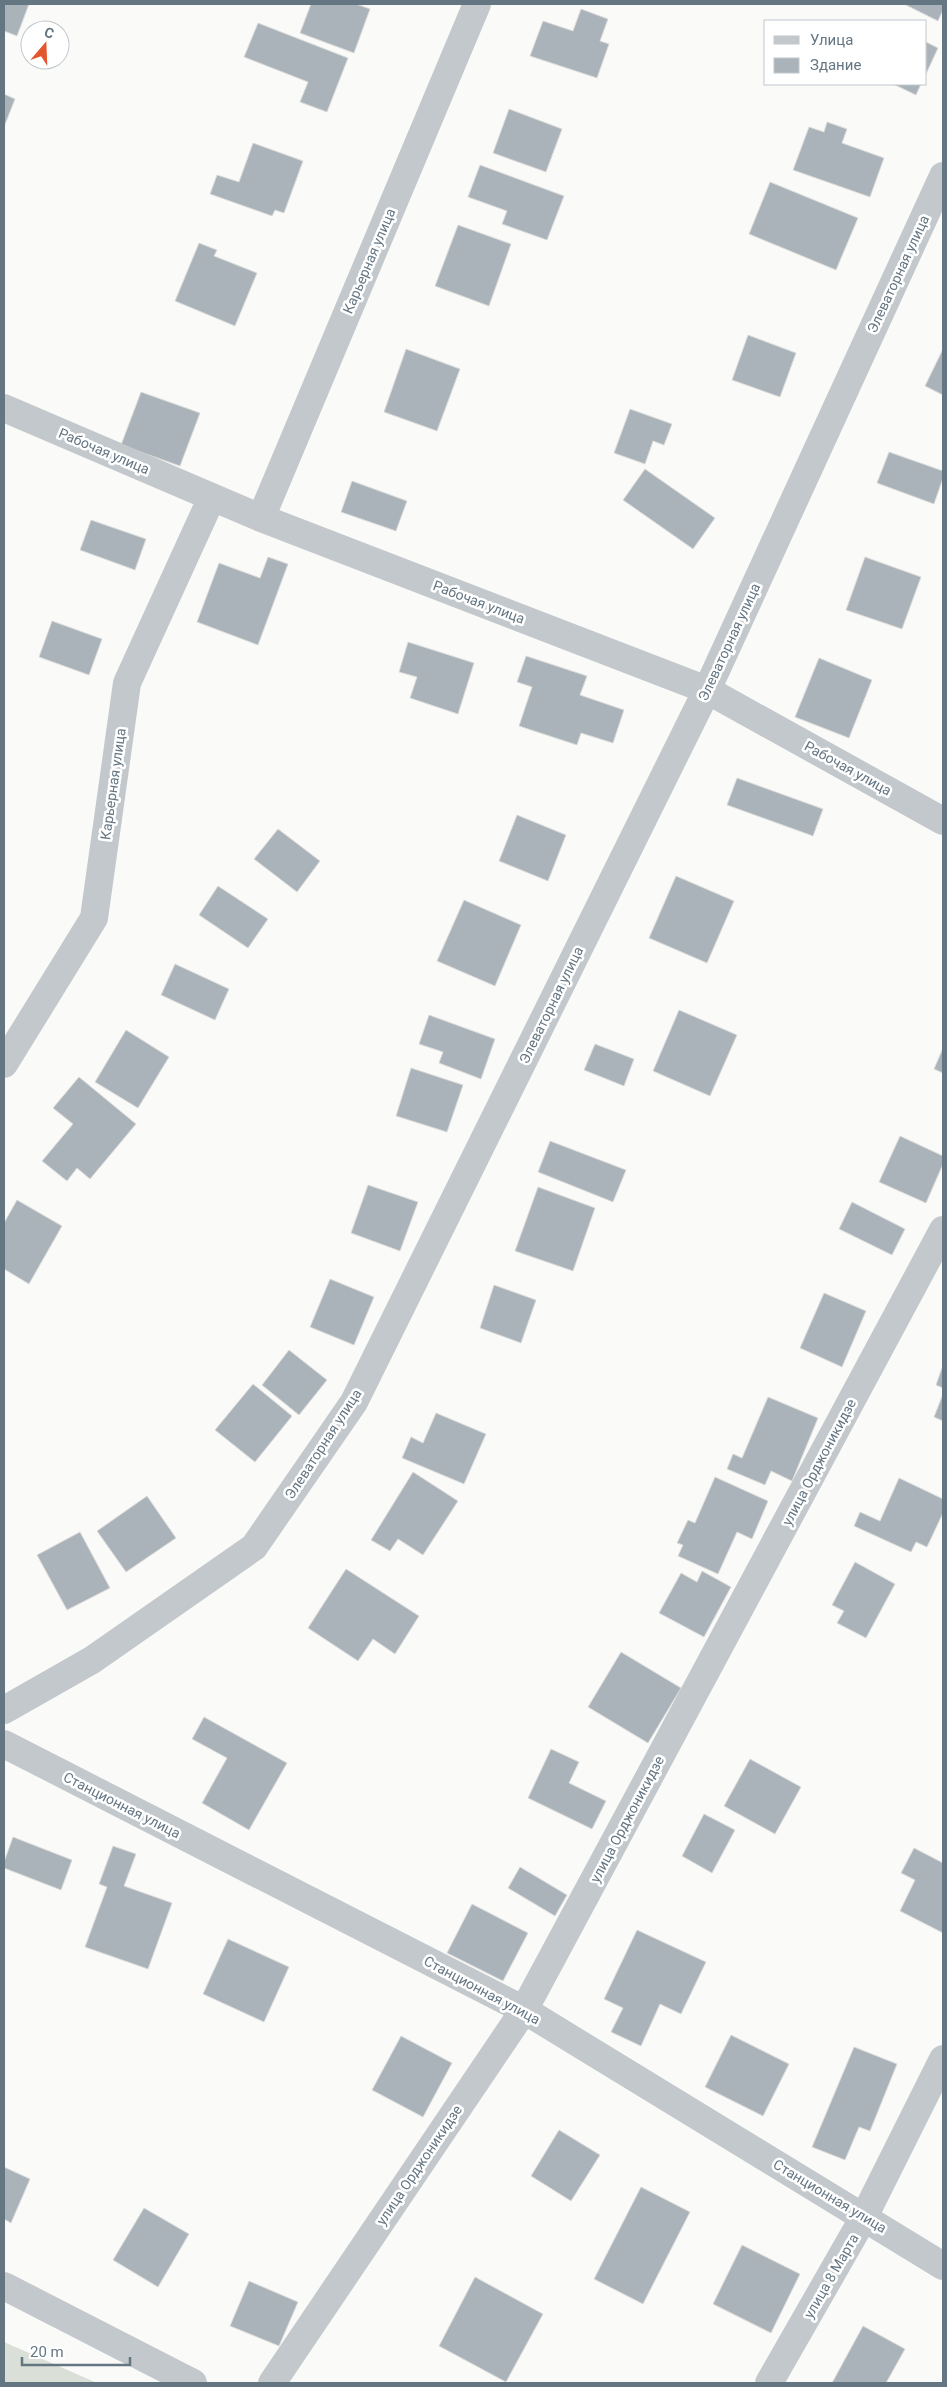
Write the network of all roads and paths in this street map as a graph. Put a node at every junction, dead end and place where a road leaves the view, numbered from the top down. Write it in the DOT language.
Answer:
graph roads {
  1 [pos="477,4"];
  2 [pos="943,176"];
  3 [pos="4,408"];
  4 [pos="212,496"];
  5 [pos="261,518"];
  6 [pos="707,690"];
  7 [pos="943,821"];
  8 [pos="4,1064"];
  9 [pos="943,1230"];
  10 [pos="4,1710"];
  11 [pos="4,1744"];
  12 [pos="524,2010"];
  13 [pos="943,2059"];
  14 [pos="864,2217"];
  15 [pos="943,2266"];
  16 [pos="4,2286"];
  17 [pos="193,2383"];
  18 [pos="272,2383"];
  19 [pos="769,2383"];
  1 -- 5 [label="street, Карьерная улица"];
  2 -- 6 [label="street, Элеваторная улица"];
  3 -- 4 [label="street, Рабочая улица"];
  4 -- 5 [label="street, Рабочая улица"];
  4 -- 8 [label="street, Карьерная улица"];
  5 -- 6 [label="street, Рабочая улица"];
  6 -- 7 [label="street, Рабочая улица"];
  6 -- 10 [label="street, Элеваторная улица"];
  9 -- 12 [label="street, улица Орджоникидзе"];
  11 -- 12 [label="street, Станционная улица"];
  12 -- 14 [label="street, Станционная улица"];
  12 -- 18 [label="street, улица Орджоникидзе"];
  13 -- 14 [label="street, улица 8 Марта"];
  14 -- 15 [label="street, Станционная улица"];
  14 -- 19 [label="street, улица 8 Марта"];
  16 -- 17 [label="street"];
}
